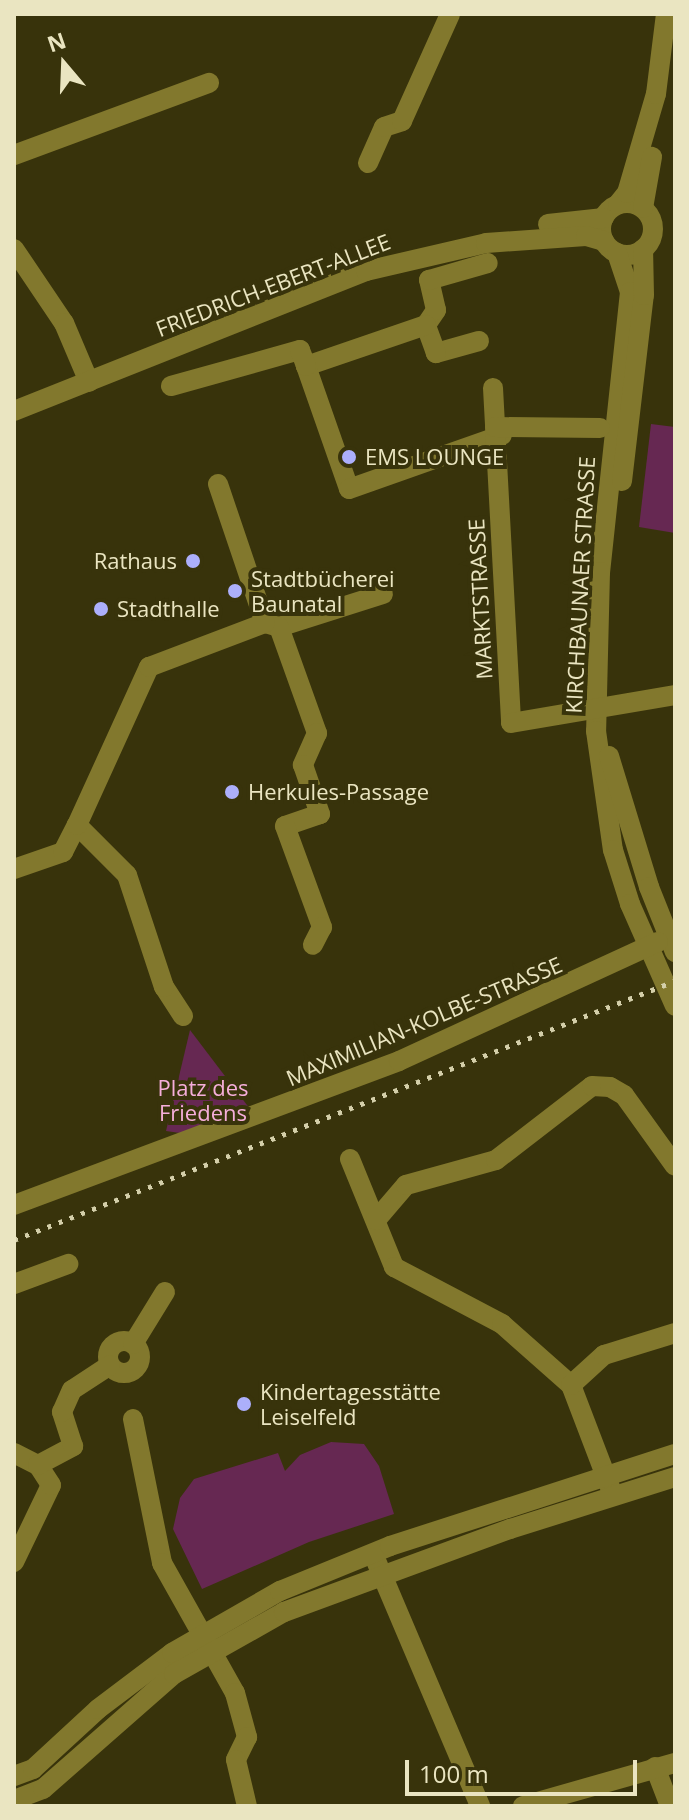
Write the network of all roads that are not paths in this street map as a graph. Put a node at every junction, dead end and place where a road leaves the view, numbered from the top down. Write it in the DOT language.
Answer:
graph roads {
  1 [pos="450,14"];
  2 [pos="666,14"];
  3 [pos="675,40"];
  4 [pos="209,83"];
  5 [pos="14,155"];
  6 [pos="368,163"];
  7 [pos="643,208"];
  8 [pos="611,211"];
  9 [pos="610,247"];
  10 [pos="14,249"];
  11 [pos="643,249"];
  12 [pos="488,263"];
  13 [pos="426,325"];
  14 [pos="479,341"];
  15 [pos="306,366"];
  16 [pos="86,376"];
  17 [pos="171,386"];
  18 [pos="493,388"];
  19 [pos="14,398"];
  20 [pos="14,411"];
  21 [pos="600,428"];
  22 [pos="498,433"];
  23 [pos="218,484"];
  24 [pos="383,594"];
  25 [pos="272,625"];
  26 [pos="675,695"];
  27 [pos="601,706"];
  28 [pos="77,825"];
  29 [pos="14,869"];
  30 [pos="671,944"];
  31 [pos="313,945"];
  32 [pos="647,947"];
  33 [pos="675,1006"];
  34 [pos="183,1016"];
  35 [pos="350,1159"];
  36 [pos="675,1166"];
  37 [pos="14,1205"];
  38 [pos="376,1220"];
  39 [pos="68,1264"];
  40 [pos="14,1284"];
  41 [pos="165,1292"];
  42 [pos="675,1333"];
  43 [pos="571,1385"];
  44 [pos="133,1419"];
  45 [pos="675,1454"];
  46 [pos="27,1460"];
  47 [pos="675,1477"];
  48 [pos="610,1487"];
  49 [pos="373,1552"];
  50 [pos="14,1562"];
  51 [pos="381,1573"];
  52 [pos="206,1643"];
  53 [pos="665,1765"];
  54 [pos="14,1776"];
  55 [pos="14,1800"];
  56 [pos="247,1806"];
  57 [pos="480,1806"];
  58 [pos="523,1806"];
  59 [pos="670,1806"];
  1 -- 6 [label="street"];
  2 -- 8 [label="street"];
  3 -- 7 [label="street"];
  4 -- 5 [label="street"];
  7 -- 8 [label="street, FRIEDRICH-EBERT-ALLEE"];
  7 -- 11 [label="street, KIRCHBAUNAER STRASSE"];
  8 -- 9 [label="street, KIRCHBAUNAER STRASSE"];
  8 -- 16 [label="street, FRIEDRICH-EBERT-ALLEE"];
  9 -- 11 [label="street, FRIEDRICH-EBERT-ALLEE"];
  9 -- 16 [label="street, FRIEDRICH-EBERT-ALLEE"];
  9 -- 27 [label="street, KIRCHBAUNAER STRASSE"];
  10 -- 16 [label="street"];
  11 -- 27 [label="street, KIRCHBAUNAER STRASSE"];
  12 -- 13 [label="street"];
  13 -- 14 [label="street"];
  13 -- 15 [label="street"];
  15 -- 17 [label="street"];
  15 -- 22 [label="street"];
  16 -- 19 [label="street, FRIEDRICH-EBERT-ALLEE"];
  16 -- 20 [label="street, FRIEDRICH-EBERT-ALLEE"];
  18 -- 22 [label="street, MARKTSTRASSE"];
  21 -- 22 [label="street"];
  22 -- 27 [label="street, MARKTSTRASSE"];
  23 -- 25 [label="street"];
  24 -- 25 [label="street"];
  25 -- 28 [label="street"];
  25 -- 31 [label="street"];
  26 -- 27 [label="street"];
  27 -- 30 [label="street, KIRCHBAUNAER STRASSE"];
  27 -- 32 [label="street, KIRCHBAUNAER STRASSE"];
  28 -- 29 [label="street"];
  28 -- 34 [label="street"];
  30 -- 32 [label="street, MAXIMILIAN-KOLBE-STRASSE"];
  32 -- 33 [label="street, KIRCHBAUNAER STRASSE"];
  32 -- 37 [label="street, MAXIMILIAN-KOLBE-STRASSE"];
  35 -- 38 [label="street"];
  36 -- 38 [label="street"];
  38 -- 43 [label="street"];
  39 -- 40 [label="street"];
  41 -- 46 [label="street"];
  42 -- 43 [label="street"];
  43 -- 48 [label="street"];
  44 -- 52 [label="street"];
  45 -- 48 [label="street"];
  46 -- 50 [label="street"];
  47 -- 48 [label="street"];
  48 -- 49 [label="street"];
  48 -- 51 [label="street"];
  49 -- 51 [label="street"];
  49 -- 52 [label="street"];
  51 -- 52 [label="street"];
  51 -- 57 [label="street"];
  52 -- 54 [label="street"];
  52 -- 55 [label="street"];
  52 -- 56 [label="street"];
  53 -- 58 [label="street"];
  53 -- 59 [label="street"];
}
